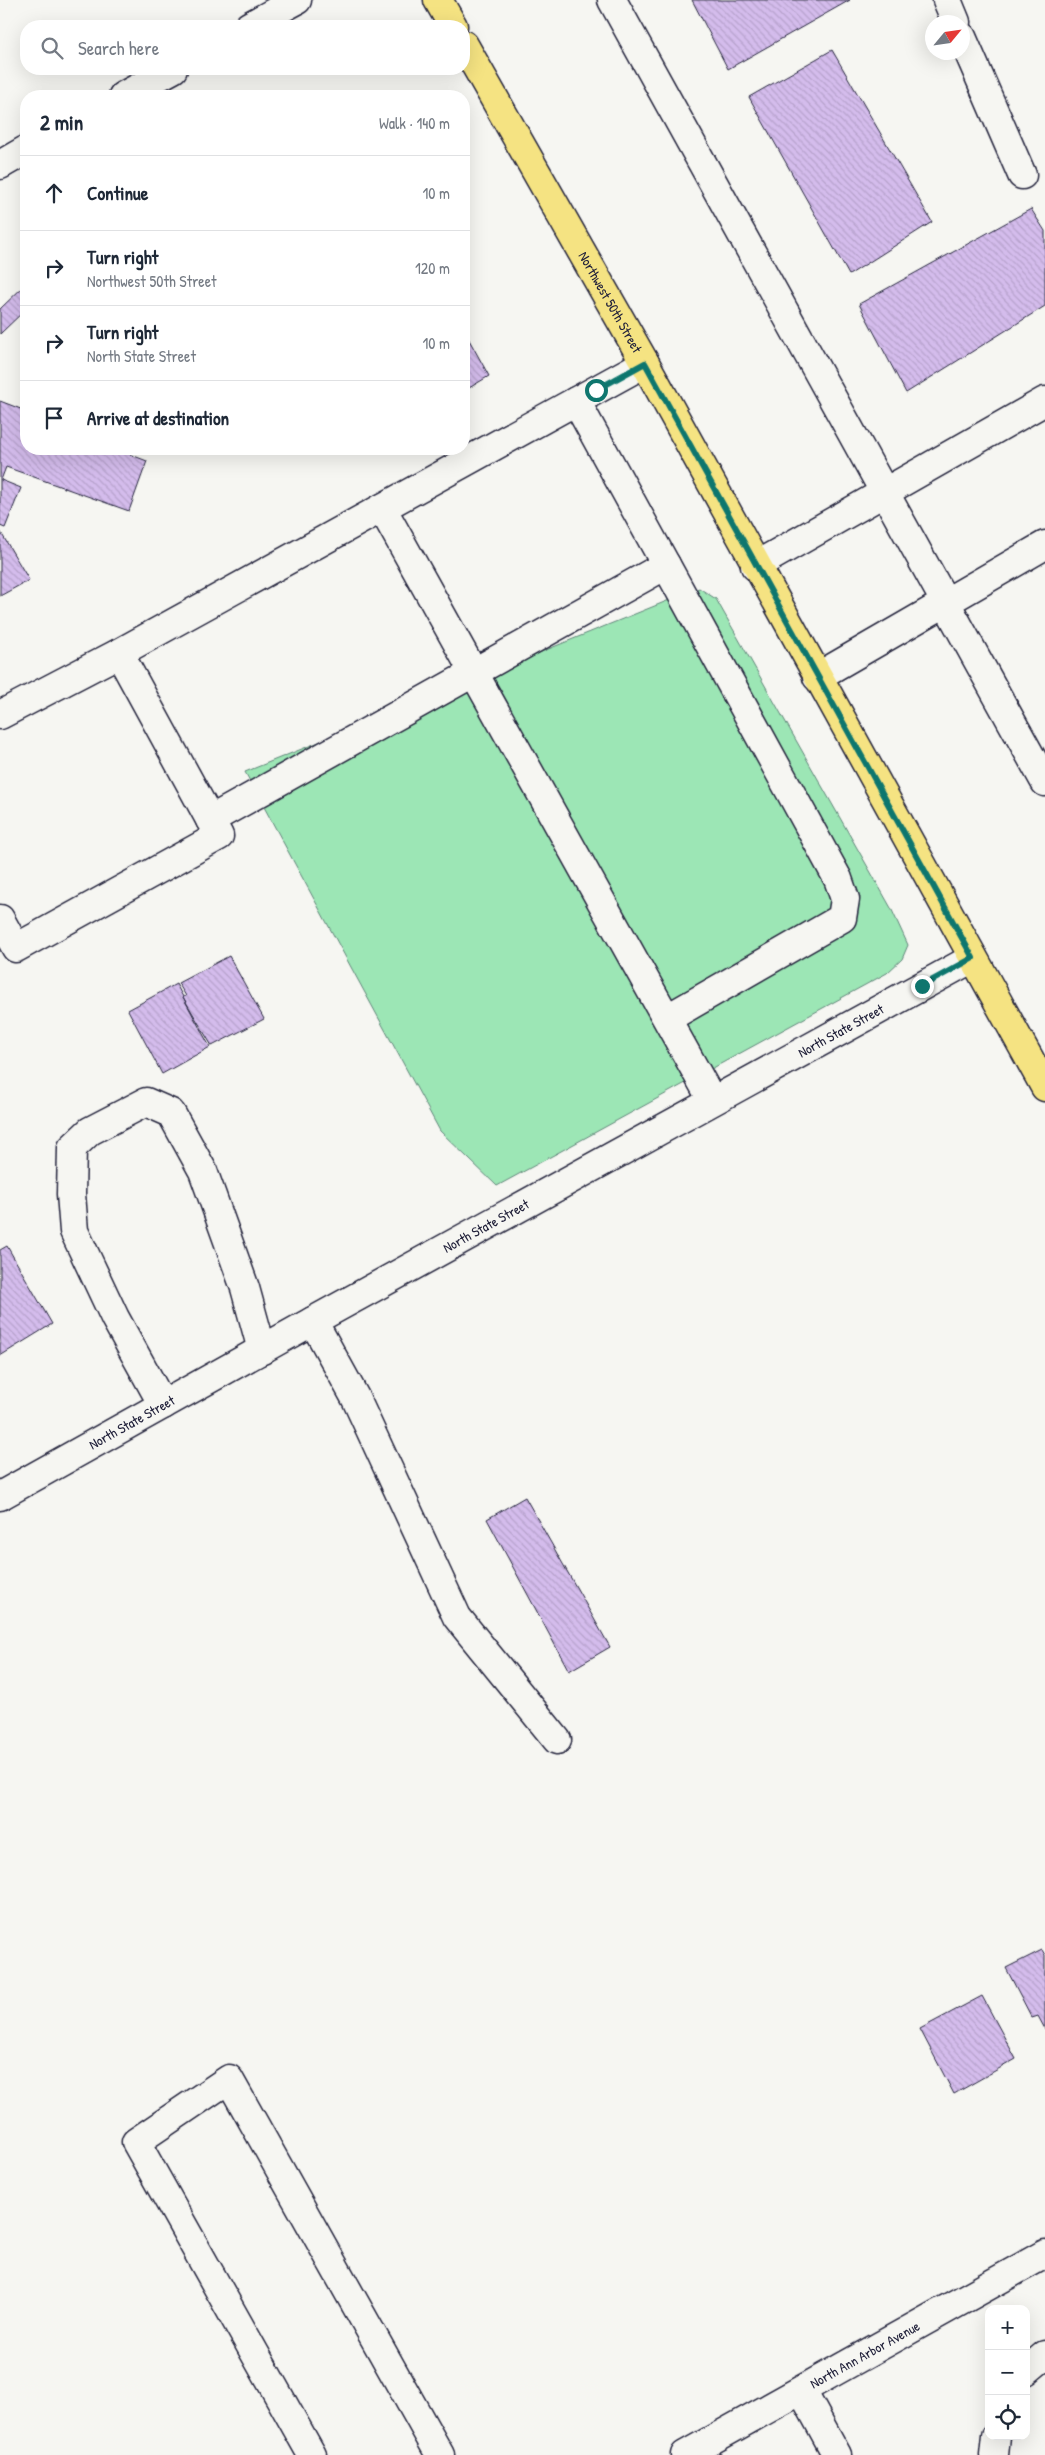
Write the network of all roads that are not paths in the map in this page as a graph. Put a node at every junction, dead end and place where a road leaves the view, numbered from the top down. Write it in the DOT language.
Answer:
graph roads {
  1 [pos="297,0"];
  2 [pos="438,0"];
  3 [pos="612,0"];
  4 [pos="946,0"];
  5 [pos="953,15"];
  6 [pos="260,20"];
  7 [pos="450,20"];
  8 [pos="970,55"];
  9 [pos="470,56"];
  10 [pos="162,75"];
  11 [pos="134,90"];
  12 [pos="20,153"];
  13 [pos="0,164"];
  14 [pos="1022,175"];
  15 [pos="645,363"];
  16 [pos="576,401"];
  17 [pos="1045,401"];
  18 [pos="884,492"];
  19 [pos="382,508"];
  20 [pos="1045,545"];
  21 [pos="666,566"];
  22 [pos="755,566"];
  23 [pos="945,603"];
  24 [pos="119,653"];
  25 [pos="474,672"];
  26 [pos="817,677"];
  27 [pos="0,715"];
  28 [pos="1045,782"];
  29 [pos="210,820"];
  30 [pos="0,919"];
  31 [pos="973,958"];
  32 [pos="668,1018"];
  33 [pos="1045,1087"];
  34 [pos="712,1100"];
  35 [pos="313,1321"];
  36 [pos="262,1350"];
  37 [pos="163,1405"];
  38 [pos="0,1496"];
  39 [pos="557,1740"];
  40 [pos="1045,2254"];
  41 [pos="1045,2356"];
  42 [pos="1030,2368"];
  43 [pos="802,2391"];
  44 [pos="996,2440"];
  45 [pos="312,2455"];
  46 [pos="440,2455"];
  47 [pos="685,2455"];
  48 [pos="837,2455"];
  49 [pos="994,2455"];
  1 -- 6 [label="street"];
  2 -- 7 [label="main road"];
  3 -- 18 [label="street"];
  4 -- 5 [label="street"];
  8 -- 14 [label="street"];
  9 -- 15 [label="main road, Northwest 50th Street"];
  10 -- 11 [label="street"];
  12 -- 13 [label="street"];
  15 -- 16 [label="street"];
  15 -- 22 [label="main road, Northwest 50th Street"];
  16 -- 19 [label="street"];
  16 -- 21 [label="street"];
  17 -- 18 [label="street"];
  18 -- 22 [label="street"];
  18 -- 23 [label="street"];
  19 -- 24 [label="street"];
  19 -- 25 [label="street"];
  20 -- 23 [label="street"];
  21 -- 25 [label="street"];
  21 -- 32 [label="street"];
  22 -- 26 [label="main road, Northwest 50th Street"];
  23 -- 26 [label="street"];
  23 -- 28 [label="street"];
  24 -- 27 [label="street"];
  24 -- 29 [label="street"];
  25 -- 29 [label="street"];
  25 -- 32 [label="street"];
  26 -- 31 [label="main road, Northwest 50th Street"];
  29 -- 30 [label="street"];
  31 -- 33 [label="main road, Northwest 50th Street"];
  31 -- 34 [label="street, North State Street"];
  32 -- 34 [label="street"];
  34 -- 35 [label="street, North State Street"];
  35 -- 36 [label="street, North State Street"];
  35 -- 39 [label="street"];
  36 -- 37 [label="street, North State Street"];
  36 -- 37 [label="street"];
  37 -- 38 [label="street, North State Street"];
  40 -- 43 [label="street, North Ann Arbor Avenue"];
  41 -- 42 [label="street"];
  43 -- 47 [label="street, North Ann Arbor Avenue"];
  43 -- 48 [label="street"];
  44 -- 49 [label="street"];
  45 -- 46 [label="street"];
}
